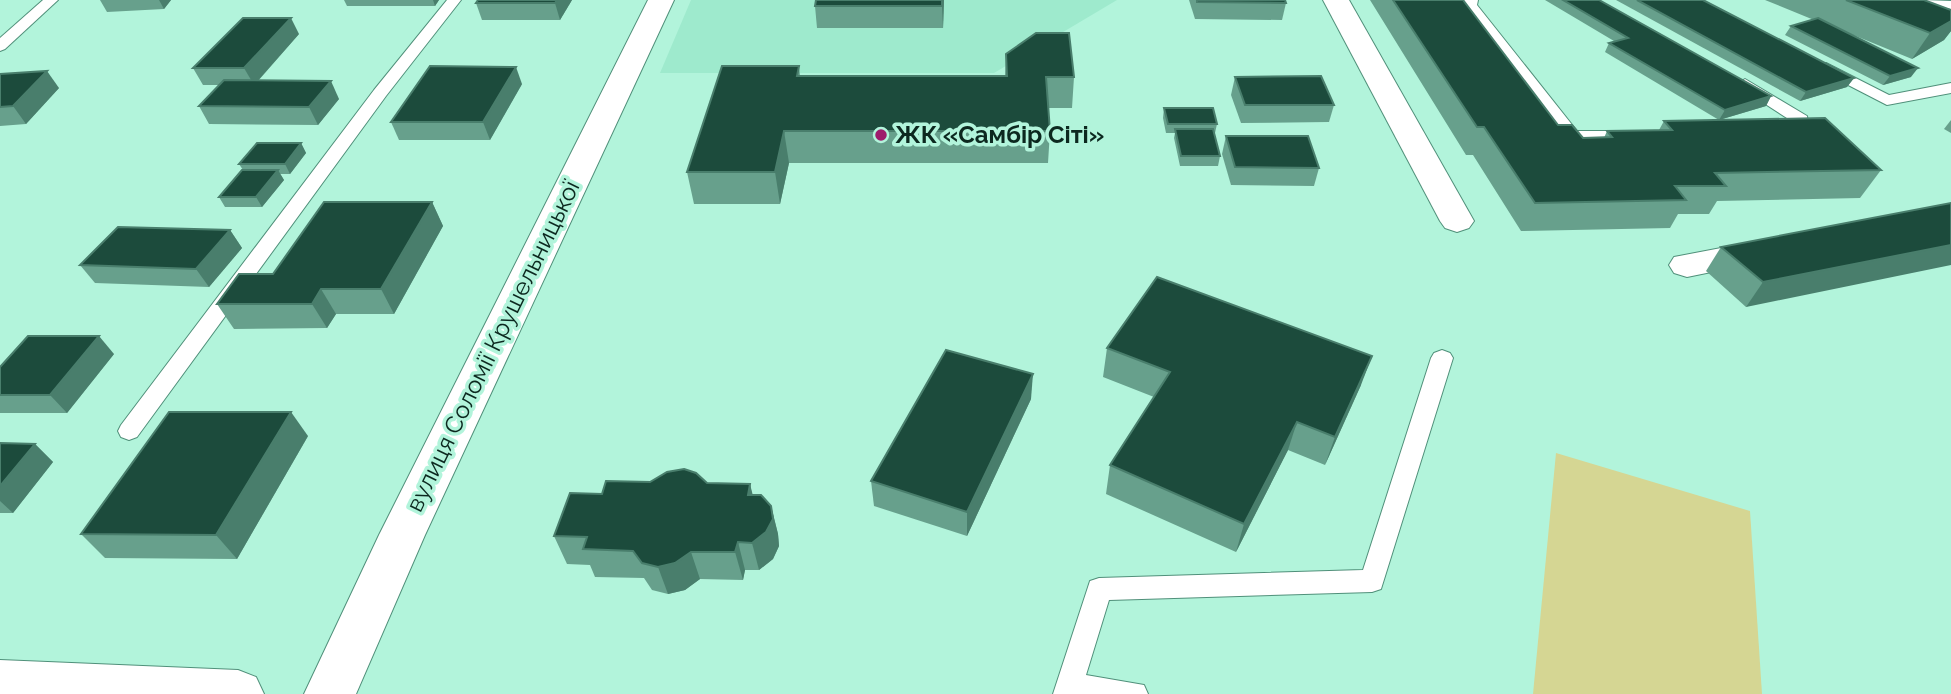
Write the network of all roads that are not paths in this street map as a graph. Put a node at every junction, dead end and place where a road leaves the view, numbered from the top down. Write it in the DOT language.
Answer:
graph roads {
  1 [pos="51,0"];
  2 [pos="454,0"];
  3 [pos="661,0"];
  4 [pos="1336,0"];
  5 [pos="1471,0"];
  6 [pos="1930,0"];
  7 [pos="1951,5"];
  8 [pos="0,46"];
  9 [pos="1816,62"];
  10 [pos="1726,73"];
  11 [pos="1951,88"];
  12 [pos="1652,136"];
  13 [pos="1772,136"];
  14 [pos="1457,221"];
  15 [pos="1796,244"];
  16 [pos="1687,265"];
  17 [pos="1442,358"];
  18 [pos="129,431"];
  19 [pos="0,684"];
  20 [pos="1068,690"];
  21 [pos="238,694"];
  22 [pos="330,694"];
  23 [pos="1134,694"];
  1 -- 8 [label="lane"];
  2 -- 18 [label="lane"];
  3 -- 22 [label="street, вулиця Соломії Крушельницької"];
  4 -- 14 [label="street"];
  5 -- 12 [label="lane"];
  6 -- 7 [label="lane"];
  9 -- 11 [label="lane"];
  10 -- 13 [label="lane"];
  15 -- 16 [label="street"];
  17 -- 20 [label="lane"];
  19 -- 21 [label="street"];
  20 -- 23 [label="lane"];
}
